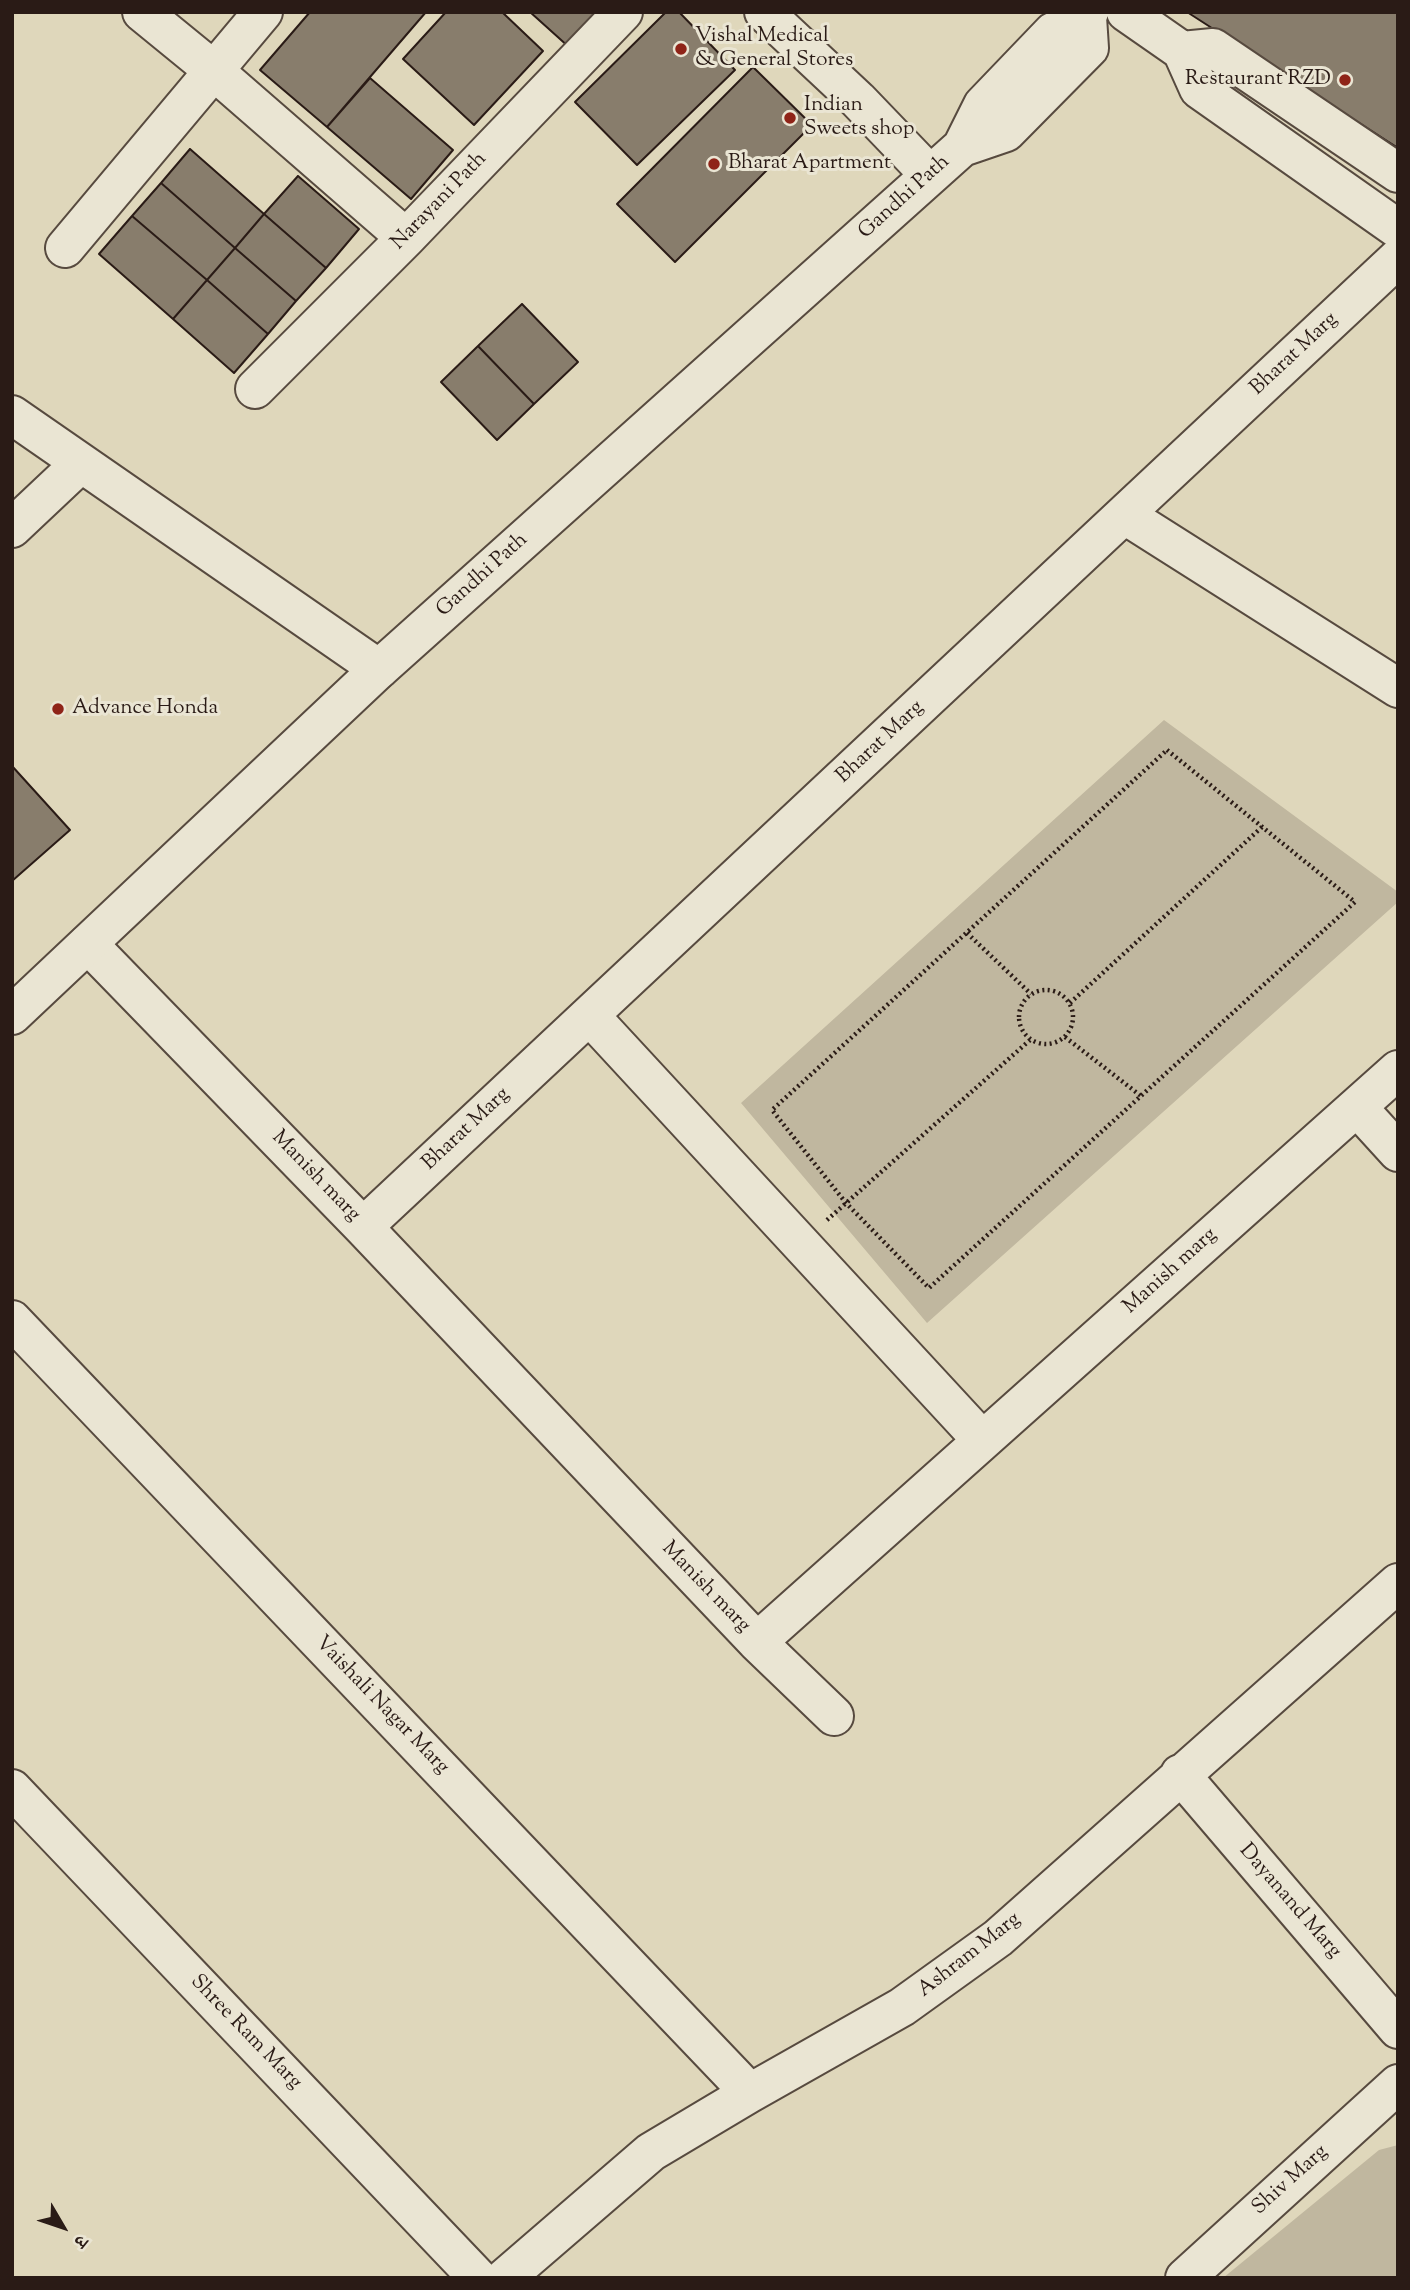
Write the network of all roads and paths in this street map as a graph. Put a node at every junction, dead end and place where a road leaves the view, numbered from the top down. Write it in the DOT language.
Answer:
graph roads {
  1 [pos="142,12"];
  2 [pos="263,12"];
  3 [pos="623,12"];
  4 [pos="764,12"];
  5 [pos="1126,12"];
  6 [pos="1088,14"];
  7 [pos="1182,51"];
  8 [pos="213,70"];
  9 [pos="1398,173"];
  10 [pos="930,175"];
  11 [pos="1398,229"];
  12 [pos="405,238"];
  13 [pos="65,248"];
  14 [pos="1398,258"];
  15 [pos="255,390"];
  16 [pos="12,415"];
  17 [pos="82,463"];
  18 [pos="1125,515"];
  19 [pos="12,528"];
  20 [pos="379,669"];
  21 [pos="1398,688"];
  22 [pos="1262,827"];
  23 [pos="967,933"];
  24 [pos="88,944"];
  25 [pos="1031,994"];
  26 [pos="1070,1003"];
  27 [pos="12,1015"];
  28 [pos="590,1016"];
  29 [pos="1065,1037"];
  30 [pos="1030,1040"];
  31 [pos="1398,1070"];
  32 [pos="1141,1096"];
  33 [pos="1357,1107"];
  34 [pos="1398,1152"];
  35 [pos="846,1203"];
  36 [pos="363,1227"];
  37 [pos="801,1244"];
  38 [pos="12,1320"];
  39 [pos="982,1440"];
  40 [pos="1398,1583"];
  41 [pos="757,1642"];
  42 [pos="834,1716"];
  43 [pos="1180,1774"];
  44 [pos="12,1789"];
  45 [pos="1398,2029"];
  46 [pos="1398,2084"];
  47 [pos="750,2093"];
  48 [pos="478,2278"];
  49 [pos="505,2278"];
  50 [pos="1185,2278"];
  1 -- 8 [label="street"];
  2 -- 8 [label="street"];
  3 -- 12 [label="street, Narayani Path"];
  4 -- 10 [label="street"];
  5 -- 7 [label="street"];
  6 -- 10 [label="street, Gandhi Path"];
  7 -- 9 [label="street"];
  7 -- 11 [label="street"];
  8 -- 12 [label="street"];
  8 -- 13 [label="street"];
  10 -- 20 [label="street, Gandhi Path"];
  12 -- 15 [label="street, Narayani Path"];
  14 -- 18 [label="street, Bharat Marg"];
  16 -- 17 [label="street"];
  17 -- 19 [label="street"];
  17 -- 20 [label="street"];
  18 -- 21 [label="street"];
  18 -- 28 [label="street, Bharat Marg"];
  20 -- 24 [label="street, Gandhi Path"];
  22 -- 23 [label="path"];
  22 -- 26 [label="path"];
  22 -- 32 [label="path"];
  23 -- 25 [label="path"];
  23 -- 35 [label="path"];
  24 -- 27 [label="street, Gandhi Path"];
  24 -- 36 [label="street, Manish marg"];
  25 -- 26 [label="path"];
  25 -- 30 [label="path"];
  26 -- 29 [label="path"];
  28 -- 36 [label="street, Bharat Marg"];
  28 -- 37 [label="street"];
  29 -- 30 [label="path"];
  29 -- 32 [label="path"];
  30 -- 35 [label="path"];
  31 -- 33 [label="street, Manish marg"];
  32 -- 35 [label="path"];
  33 -- 34 [label="street"];
  33 -- 39 [label="street, Manish marg"];
  35 -- 37 [label="path"];
  36 -- 41 [label="street, Manish marg"];
  37 -- 39 [label="street"];
  38 -- 47 [label="street, Vaishali Nagar Marg"];
  39 -- 41 [label="street, Manish marg"];
  40 -- 43 [label="street, Ashram Marg"];
  41 -- 42 [label="street"];
  43 -- 45 [label="street, Dayanand Marg"];
  43 -- 47 [label="street, Ashram Marg"];
  44 -- 48 [label="street, Shree Ram Marg"];
  46 -- 50 [label="street, Shiv Marg"];
  47 -- 49 [label="street, Ashram Marg"];
}
